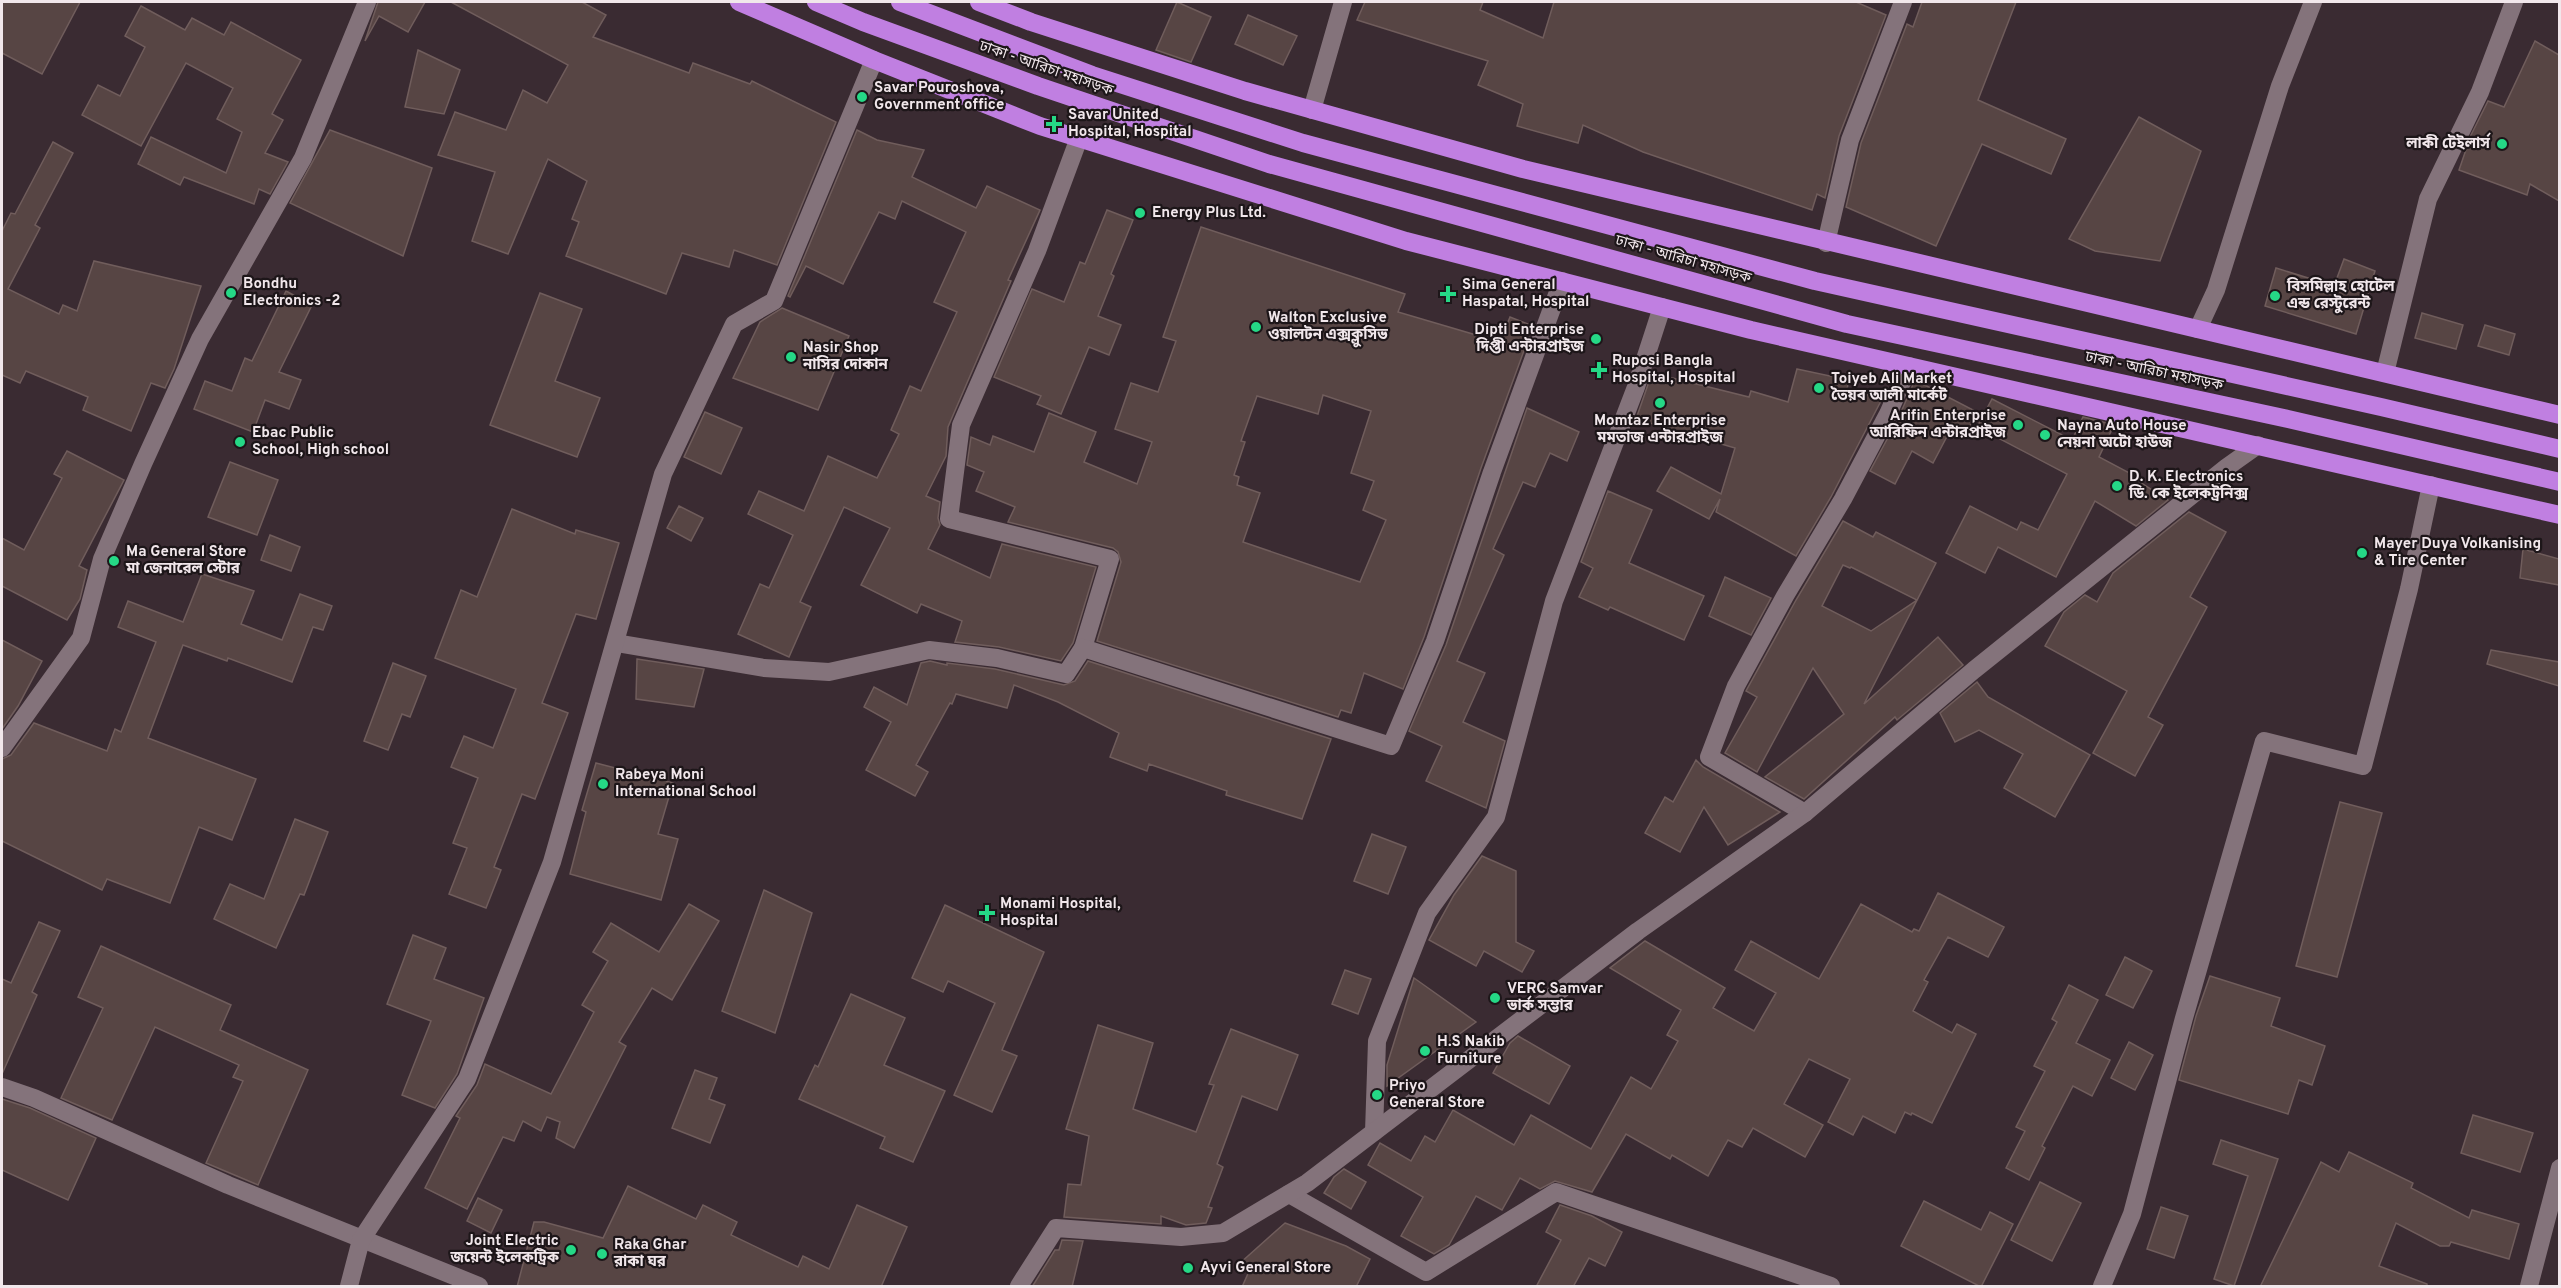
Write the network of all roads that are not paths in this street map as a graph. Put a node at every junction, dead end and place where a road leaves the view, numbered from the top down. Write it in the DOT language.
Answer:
graph roads {
  1 [pos="367,2"];
  2 [pos="739,2"];
  3 [pos="816,2"];
  4 [pos="900,2"];
  5 [pos="979,2"];
  6 [pos="1342,2"];
  7 [pos="1903,2"];
  8 [pos="2313,2"];
  9 [pos="2514,2"];
  10 [pos="874,60"];
  11 [pos="1312,110"];
  12 [pos="1079,138"];
  13 [pos="1826,243"];
  14 [pos="1562,281"];
  15 [pos="1662,307"];
  16 [pos="2198,329"];
  17 [pos="1909,366"];
  18 [pos="2385,374"];
  19 [pos="2559,415"];
  20 [pos="2258,445"];
  21 [pos="2559,449"];
  22 [pos="2559,482"];
  23 [pos="2431,485"];
  24 [pos="2559,515"];
  25 [pos="616,643"];
  26 [pos="1083,648"];
  27 [pos="2,748"];
  28 [pos="1805,813"];
  29 [pos="2,1087"];
  30 [pos="1374,1132"];
  31 [pos="2559,1168"];
  32 [pos="1289,1194"];
  33 [pos="361,1240"];
  34 [pos="349,1287"];
  35 [pos="479,1287"];
  36 [pos="1019,1287"];
  37 [pos="1831,1287"];
  38 [pos="2102,1287"];
  39 [pos="2529,1287"];
  1 -- 27 [label="street"];
  2 -- 10 [label="highway"];
  3 -- 22 [label="highway, ঢাকা - আরিচা মহাসড়ক"];
  4 -- 21 [label="highway, ঢাকা - আরিচা মহাসড়ক"];
  5 -- 11 [label="highway"];
  6 -- 11 [label="street"];
  7 -- 13 [label="street"];
  8 -- 16 [label="street"];
  9 -- 18 [label="street"];
  10 -- 12 [label="highway"];
  10 -- 25 [label="street"];
  11 -- 13 [label="highway"];
  12 -- 14 [label="highway"];
  12 -- 26 [label="street"];
  13 -- 16 [label="highway"];
  14 -- 15 [label="highway"];
  14 -- 26 [label="street"];
  15 -- 17 [label="highway"];
  15 -- 30 [label="street"];
  16 -- 18 [label="highway"];
  17 -- 20 [label="highway"];
  17 -- 28 [label="street"];
  18 -- 19 [label="highway"];
  20 -- 23 [label="highway"];
  20 -- 28 [label="street"];
  23 -- 24 [label="highway"];
  23 -- 38 [label="street"];
  25 -- 26 [label="street"];
  25 -- 33 [label="street"];
  28 -- 30 [label="street"];
  29 -- 33 [label="street"];
  30 -- 32 [label="street"];
  31 -- 39 [label="street"];
  32 -- 36 [label="street"];
  32 -- 37 [label="street"];
  33 -- 34 [label="street"];
  33 -- 35 [label="street"];
}
